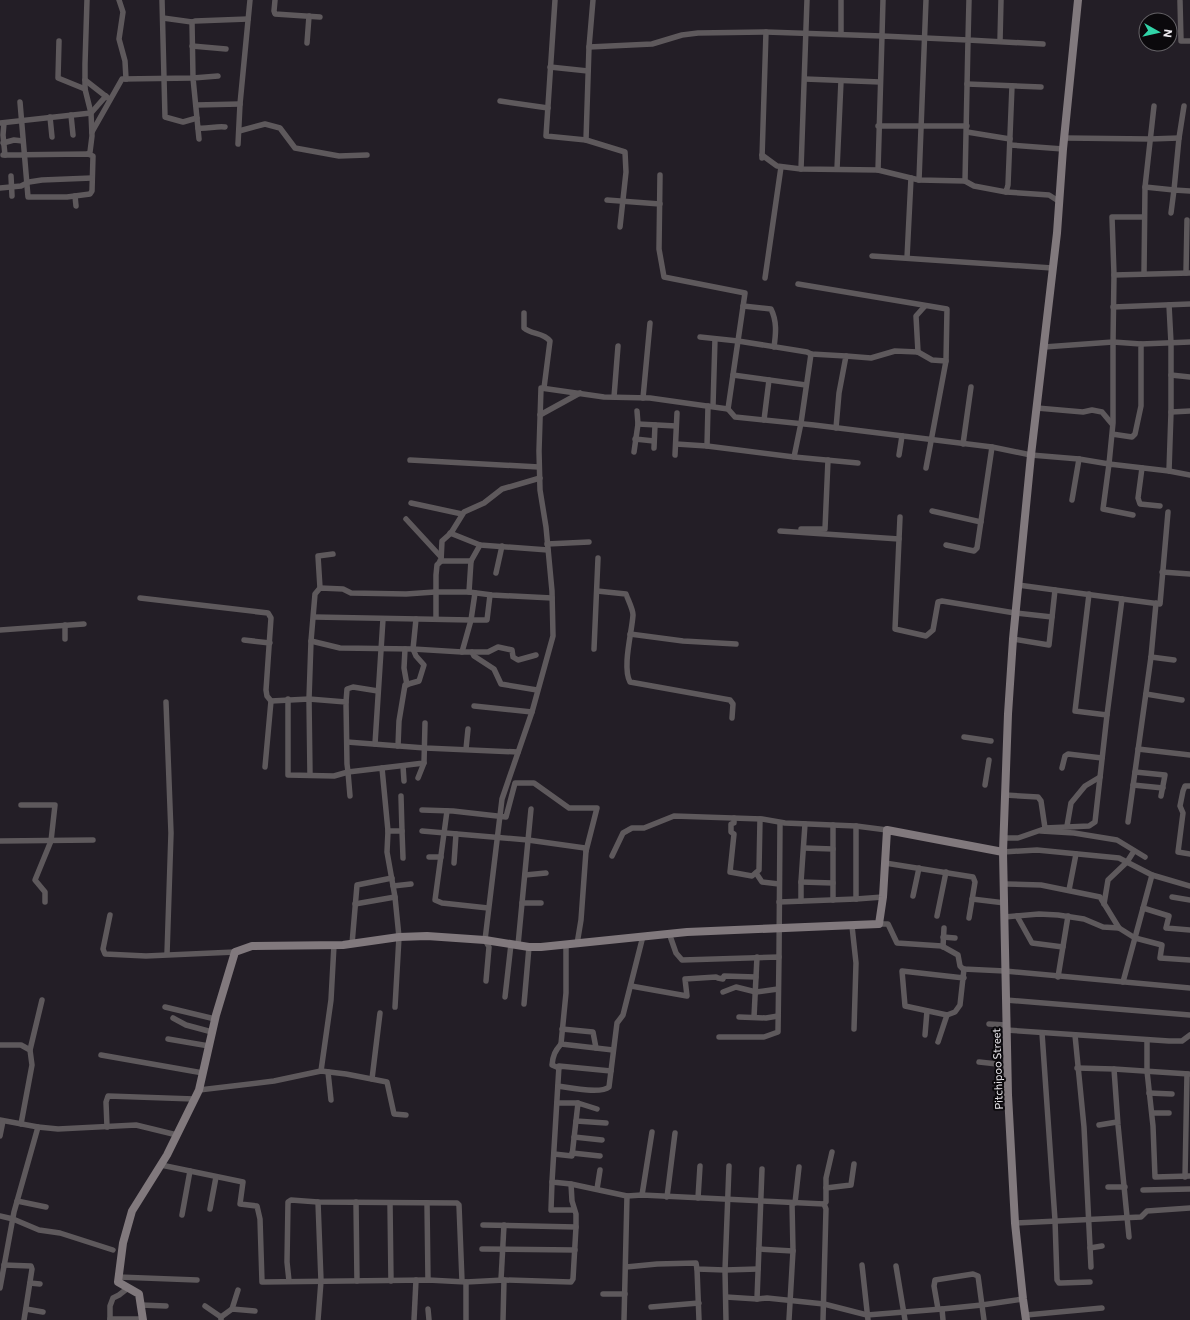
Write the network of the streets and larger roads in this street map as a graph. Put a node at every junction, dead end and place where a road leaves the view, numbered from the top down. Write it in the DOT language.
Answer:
graph roads {
  1 [pos="87,0"];
  2 [pos="119,0"];
  3 [pos="162,0"];
  4 [pos="250,0"];
  5 [pos="275,0"];
  6 [pos="555,0"];
  7 [pos="593,0"];
  8 [pos="807,0"];
  9 [pos="841,0"];
  10 [pos="883,0"];
  11 [pos="926,0"];
  12 [pos="969,0"];
  13 [pos="1001,0"];
  14 [pos="1078,0"];
  15 [pos="1180,1"];
  16 [pos="309,16"];
  17 [pos="320,17"];
  18 [pos="163,18"];
  19 [pos="248,19"];
  20 [pos="192,22"];
  21 [pos="766,32"];
  22 [pos="806,34"];
  23 [pos="841,34"];
  24 [pos="882,36"];
  25 [pos="925,38"];
  26 [pos="968,40"];
  27 [pos="59,41"];
  28 [pos="1000,41"];
  29 [pos="1190,41"];
  30 [pos="307,43"];
  31 [pos="1043,44"];
  32 [pos="192,46"];
  33 [pos="589,47"];
  34 [pos="226,49"];
  35 [pos="550,67"];
  36 [pos="588,71"];
  37 [pos="218,76"];
  38 [pos="193,78"];
  39 [pos="126,79"];
  40 [pos="164,79"];
  41 [pos="85,80"];
  42 [pos="805,80"];
  43 [pos="841,81"];
  44 [pos="880,82"];
  45 [pos="967,84"];
  46 [pos="1012,86"];
  47 [pos="1041,87"];
  48 [pos="85,89"];
  49 [pos="96,89"];
  50 [pos="87,97"];
  51 [pos="108,98"];
  52 [pos="500,101"];
  53 [pos="20,102"];
  54 [pos="240,104"];
  55 [pos="196,106"];
  56 [pos="1154,106"];
  57 [pos="1184,106"];
  58 [pos="548,108"];
  59 [pos="91,113"];
  60 [pos="71,115"];
  61 [pos="50,117"];
  62 [pos="197,118"];
  63 [pos="22,121"];
  64 [pos="2,123"];
  65 [pos="878,126"];
  66 [pos="922,126"];
  67 [pos="225,127"];
  68 [pos="198,128"];
  69 [pos="967,129"];
  70 [pos="239,131"];
  71 [pos="92,132"];
  72 [pos="73,135"];
  73 [pos="52,137"];
  74 [pos="1065,138"];
  75 [pos="1180,138"];
  76 [pos="199,139"];
  77 [pos="1150,139"];
  78 [pos="586,140"];
  79 [pos="24,142"];
  80 [pos="1010,142"];
  81 [pos="4,143"];
  82 [pos="238,144"];
  83 [pos="1063,148"];
  84 [pos="88,154"];
  85 [pos="367,155"];
  86 [pos="25,156"];
  87 [pos="781,167"];
  88 [pos="801,169"];
  89 [pos="837,169"];
  90 [pos="878,170"];
  91 [pos="11,176"];
  92 [pos="660,176"];
  93 [pos="92,178"];
  94 [pos="911,178"];
  95 [pos="919,180"];
  96 [pos="965,181"];
  97 [pos="26,183"];
  98 [pos="12,187"];
  99 [pos="1145,187"];
  100 [pos="0,188"];
  101 [pos="1174,190"];
  102 [pos="1190,191"];
  103 [pos="1006,192"];
  104 [pos="12,196"];
  105 [pos="75,196"];
  106 [pos="607,200"];
  107 [pos="623,201"];
  108 [pos="1060,202"];
  109 [pos="660,204"];
  110 [pos="76,206"];
  111 [pos="1171,213"];
  112 [pos="1144,217"];
  113 [pos="1187,220"];
  114 [pos="620,227"];
  115 [pos="872,256"];
  116 [pos="907,258"];
  117 [pos="1052,268"];
  118 [pos="1188,273"];
  119 [pos="1144,274"];
  120 [pos="1114,275"];
  121 [pos="765,278"];
  122 [pos="798,284"];
  123 [pos="1190,304"];
  124 [pos="1169,305"];
  125 [pos="743,306"];
  126 [pos="925,306"];
  127 [pos="1113,307"];
  128 [pos="524,313"];
  129 [pos="650,323"];
  130 [pos="700,337"];
  131 [pos="715,339"];
  132 [pos="738,341"];
  133 [pos="1113,342"];
  134 [pos="1190,342"];
  135 [pos="1171,343"];
  136 [pos="1141,344"];
  137 [pos="618,346"];
  138 [pos="774,347"];
  139 [pos="1044,347"];
  140 [pos="918,352"];
  141 [pos="810,354"];
  142 [pos="846,356"];
  143 [pos="946,361"];
  144 [pos="733,375"];
  145 [pos="1171,375"];
  146 [pos="1190,377"];
  147 [pos="769,380"];
  148 [pos="806,385"];
  149 [pos="971,387"];
  150 [pos="544,388"];
  151 [pos="581,393"];
  152 [pos="614,397"];
  153 [pos="643,398"];
  154 [pos="711,406"];
  155 [pos="728,408"];
  156 [pos="1037,408"];
  157 [pos="637,411"];
  158 [pos="1190,411"];
  159 [pos="1171,412"];
  160 [pos="677,413"];
  161 [pos="540,416"];
  162 [pos="764,420"];
  163 [pos="801,423"];
  164 [pos="638,424"];
  165 [pos="1112,424"];
  166 [pos="655,425"];
  167 [pos="676,426"];
  168 [pos="836,428"];
  169 [pos="1112,434"];
  170 [pos="902,436"];
  171 [pos="635,439"];
  172 [pos="930,440"];
  173 [pos="654,441"];
  174 [pos="676,444"];
  175 [pos="962,444"];
  176 [pos="706,446"];
  177 [pos="992,447"];
  178 [pos="654,448"];
  179 [pos="634,452"];
  180 [pos="675,455"];
  181 [pos="899,455"];
  182 [pos="1031,455"];
  183 [pos="794,457"];
  184 [pos="1079,459"];
  185 [pos="410,460"];
  186 [pos="828,460"];
  187 [pos="858,463"];
  188 [pos="1110,464"];
  189 [pos="539,467"];
  190 [pos="926,468"];
  191 [pos="1142,468"];
  192 [pos="1169,472"];
  193 [pos="1190,475"];
  194 [pos="540,478"];
  195 [pos="1072,500"];
  196 [pos="411,503"];
  197 [pos="1160,506"];
  198 [pos="932,511"];
  199 [pos="1168,512"];
  200 [pos="462,514"];
  201 [pos="1133,515"];
  202 [pos="900,516"];
  203 [pos="406,519"];
  204 [pos="981,522"];
  205 [pos="790,529"];
  206 [pos="780,531"];
  207 [pos="450,533"];
  208 [pos="899,539"];
  209 [pos="589,542"];
  210 [pos="480,545"];
  211 [pos="946,545"];
  212 [pos="502,546"];
  213 [pos="548,547"];
  214 [pos="333,554"];
  215 [pos="598,558"];
  216 [pos="441,559"];
  217 [pos="472,561"];
  218 [pos="1162,572"];
  219 [pos="496,573"];
  220 [pos="1190,574"];
  221 [pos="1018,585"];
  222 [pos="320,588"];
  223 [pos="1056,590"];
  224 [pos="597,591"];
  225 [pos="435,592"];
  226 [pos="472,593"];
  227 [pos="1089,594"];
  228 [pos="490,595"];
  229 [pos="140,598"];
  230 [pos="552,598"];
  231 [pos="1122,599"];
  232 [pos="1156,603"];
  233 [pos="1015,613"];
  234 [pos="314,617"];
  235 [pos="1052,617"];
  236 [pos="383,619"];
  237 [pos="416,619"];
  238 [pos="436,619"];
  239 [pos="471,620"];
  240 [pos="84,624"];
  241 [pos="65,625"];
  242 [pos="0,630"];
  243 [pos="630,634"];
  244 [pos="1012,639"];
  245 [pos="65,640"];
  246 [pos="244,640"];
  247 [pos="311,641"];
  248 [pos="270,643"];
  249 [pos="736,644"];
  250 [pos="381,648"];
  251 [pos="405,648"];
  252 [pos="413,649"];
  253 [pos="594,649"];
  254 [pos="462,652"];
  255 [pos="472,652"];
  256 [pos="536,655"];
  257 [pos="1151,657"];
  258 [pos="1174,660"];
  259 [pos="407,685"];
  260 [pos="537,690"];
  261 [pos="378,691"];
  262 [pos="1146,694"];
  263 [pos="288,699"];
  264 [pos="309,699"];
  265 [pos="1182,700"];
  266 [pos="272,701"];
  267 [pos="166,702"];
  268 [pos="346,702"];
  269 [pos="474,706"];
  270 [pos="532,712"];
  271 [pos="1107,715"];
  272 [pos="732,718"];
  273 [pos="425,722"];
  274 [pos="468,729"];
  275 [pos="964,737"];
  276 [pos="347,742"];
  277 [pos="991,742"];
  278 [pos="375,744"];
  279 [pos="398,746"];
  280 [pos="425,748"];
  281 [pos="466,749"];
  282 [pos="1138,749"];
  283 [pos="518,752"];
  284 [pos="1190,755"];
  285 [pos="1102,758"];
  286 [pos="989,760"];
  287 [pos="424,763"];
  288 [pos="403,766"];
  289 [pos="265,767"];
  290 [pos="382,768"];
  291 [pos="1062,768"];
  292 [pos="348,772"];
  293 [pos="1135,772"];
  294 [pos="310,775"];
  295 [pos="1100,777"];
  296 [pos="418,778"];
  297 [pos="404,781"];
  298 [pos="1133,784"];
  299 [pos="985,785"];
  300 [pos="1190,786"];
  301 [pos="1163,788"];
  302 [pos="1005,795"];
  303 [pos="350,796"];
  304 [pos="401,796"];
  305 [pos="1161,796"];
  306 [pos="21,805"];
  307 [pos="531,809"];
  308 [pos="422,810"];
  309 [pos="447,811"];
  310 [pos="499,816"];
  311 [pos="734,818"];
  312 [pos="760,819"];
  313 [pos="780,822"];
  314 [pos="1128,822"];
  315 [pos="805,824"];
  316 [pos="834,825"];
  317 [pos="856,826"];
  318 [pos="1067,826"];
  319 [pos="1043,829"];
  320 [pos="887,830"];
  321 [pos="388,831"];
  322 [pos="402,831"];
  323 [pos="422,831"];
  324 [pos="444,833"];
  325 [pos="456,834"];
  326 [pos="497,837"];
  327 [pos="1004,838"];
  328 [pos="50,840"];
  329 [pos="93,840"];
  330 [pos="528,840"];
  331 [pos="0,841"];
  332 [pos="804,848"];
  333 [pos="834,849"];
  334 [pos="586,851"];
  335 [pos="1134,851"];
  336 [pos="1004,852"];
  337 [pos="1076,854"];
  338 [pos="1190,854"];
  339 [pos="612,856"];
  340 [pos="429,857"];
  341 [pos="441,857"];
  342 [pos="1145,857"];
  343 [pos="403,858"];
  344 [pos="1127,862"];
  345 [pos="454,863"];
  346 [pos="885,863"];
  347 [pos="919,868"];
  348 [pos="946,872"];
  349 [pos="546,873"];
  350 [pos="756,873"];
  351 [pos="525,875"];
  352 [pos="1152,875"];
  353 [pos="392,878"];
  354 [pos="801,882"];
  355 [pos="833,883"];
  356 [pos="411,884"];
  357 [pos="779,884"];
  358 [pos="1005,884"];
  359 [pos="393,886"];
  360 [pos="1190,886"];
  361 [pos="1069,890"];
  362 [pos="913,896"];
  363 [pos="395,897"];
  364 [pos="883,897"];
  365 [pos="1172,897"];
  366 [pos="856,899"];
  367 [pos="972,899"];
  368 [pos="834,900"];
  369 [pos="1190,900"];
  370 [pos="802,901"];
  371 [pos="45,902"];
  372 [pos="779,902"];
  373 [pos="522,903"];
  374 [pos="541,903"];
  375 [pos="1005,903"];
  376 [pos="355,904"];
  377 [pos="1104,904"];
  378 [pos="488,908"];
  379 [pos="1143,908"];
  380 [pos="110,915"];
  381 [pos="938,916"];
  382 [pos="1017,916"];
  383 [pos="1068,916"];
  384 [pos="1005,917"];
  385 [pos="969,918"];
  386 [pos="879,924"];
  387 [pos="852,926"];
  388 [pos="779,928"];
  389 [pos="944,928"];
  390 [pos="1119,928"];
  391 [pos="1190,930"];
  392 [pos="669,933"];
  393 [pos="643,936"];
  394 [pos="399,937"];
  395 [pos="943,937"];
  396 [pos="955,938"];
  397 [pos="1135,938"];
  398 [pos="485,940"];
  399 [pos="352,944"];
  400 [pos="577,944"];
  401 [pos="334,945"];
  402 [pos="514,945"];
  403 [pos="566,945"];
  404 [pos="529,947"];
  405 [pos="943,947"];
  406 [pos="1063,947"];
  407 [pos="235,952"];
  408 [pos="167,954"];
  409 [pos="757,957"];
  410 [pos="779,957"];
  411 [pos="1190,960"];
  412 [pos="964,969"];
  413 [pos="1005,971"];
  414 [pos="737,976"];
  415 [pos="756,977"];
  416 [pos="1058,977"];
  417 [pos="964,978"];
  418 [pos="486,981"];
  419 [pos="1123,982"];
  420 [pos="631,986"];
  421 [pos="736,987"];
  422 [pos="1190,988"];
  423 [pos="778,989"];
  424 [pos="723,992"];
  425 [pos="756,992"];
  426 [pos="505,997"];
  427 [pos="42,1000"];
  428 [pos="1006,1000"];
  429 [pos="524,1004"];
  430 [pos="395,1006"];
  431 [pos="165,1007"];
  432 [pos="927,1011"];
  433 [pos="380,1013"];
  434 [pos="947,1015"];
  435 [pos="1190,1015"];
  436 [pos="778,1016"];
  437 [pos="738,1017"];
  438 [pos="754,1017"];
  439 [pos="173,1018"];
  440 [pos="215,1019"];
  441 [pos="989,1024"];
  442 [pos="1006,1028"];
  443 [pos="562,1029"];
  444 [pos="854,1029"];
  445 [pos="212,1032"];
  446 [pos="1042,1033"];
  447 [pos="925,1035"];
  448 [pos="1075,1035"];
  449 [pos="1190,1035"];
  450 [pos="719,1037"];
  451 [pos="168,1039"];
  452 [pos="1147,1040"];
  453 [pos="938,1042"];
  454 [pos="561,1044"];
  455 [pos="0,1045"];
  456 [pos="209,1046"];
  457 [pos="596,1048"];
  458 [pos="30,1050"];
  459 [pos="614,1050"];
  460 [pos="101,1055"];
  461 [pos="979,1062"];
  462 [pos="1008,1065"];
  463 [pos="559,1068"];
  464 [pos="1077,1068"];
  465 [pos="1114,1069"];
  466 [pos="611,1071"];
  467 [pos="1147,1071"];
  468 [pos="321,1072"];
  469 [pos="328,1072"];
  470 [pos="203,1073"];
  471 [pos="1188,1074"];
  472 [pos="372,1079"];
  473 [pos="558,1086"];
  474 [pos="199,1090"];
  475 [pos="1149,1093"];
  476 [pos="1172,1094"];
  477 [pos="194,1099"];
  478 [pos="331,1100"];
  479 [pos="557,1103"];
  480 [pos="578,1103"];
  481 [pos="597,1109"];
  482 [pos="1152,1113"];
  483 [pos="1169,1113"];
  484 [pos="406,1115"];
  485 [pos="1,1120"];
  486 [pos="576,1121"];
  487 [pos="1117,1122"];
  488 [pos="606,1123"];
  489 [pos="21,1124"];
  490 [pos="1099,1125"];
  491 [pos="38,1127"];
  492 [pos="107,1127"];
  493 [pos="652,1132"];
  494 [pos="675,1133"];
  495 [pos="177,1135"];
  496 [pos="0,1136"];
  497 [pos="574,1137"];
  498 [pos="602,1140"];
  499 [pos="832,1152"];
  500 [pos="572,1153"];
  501 [pos="554,1154"];
  502 [pos="600,1156"];
  503 [pos="854,1164"];
  504 [pos="161,1165"];
  505 [pos="700,1166"];
  506 [pos="729,1166"];
  507 [pos="799,1167"];
  508 [pos="762,1169"];
  509 [pos="600,1170"];
  510 [pos="190,1171"];
  511 [pos="216,1177"];
  512 [pos="1188,1177"];
  513 [pos="552,1182"];
  514 [pos="571,1184"];
  515 [pos="1108,1187"];
  516 [pos="1124,1187"];
  517 [pos="826,1188"];
  518 [pos="1190,1189"];
  519 [pos="597,1190"];
  520 [pos="1143,1190"];
  521 [pos="642,1195"];
  522 [pos="627,1196"];
  523 [pos="666,1197"];
  524 [pos="698,1198"];
  525 [pos="727,1200"];
  526 [pos="17,1201"];
  527 [pos="761,1201"];
  528 [pos="318,1202"];
  529 [pos="356,1202"];
  530 [pos="390,1203"];
  531 [pos="427,1203"];
  532 [pos="793,1203"];
  533 [pos="824,1204"];
  534 [pos="46,1207"];
  535 [pos="1190,1208"];
  536 [pos="210,1210"];
  537 [pos="574,1210"];
  538 [pos="182,1214"];
  539 [pos="0,1216"];
  540 [pos="1128,1217"];
  541 [pos="13,1219"];
  542 [pos="1089,1219"];
  543 [pos="1055,1220"];
  544 [pos="1015,1223"];
  545 [pos="483,1225"];
  546 [pos="504,1225"];
  547 [pos="576,1227"];
  548 [pos="1129,1237"];
  549 [pos="1102,1246"];
  550 [pos="1090,1248"];
  551 [pos="482,1249"];
  552 [pos="503,1249"];
  553 [pos="759,1249"];
  554 [pos="113,1250"];
  555 [pos="575,1250"];
  556 [pos="793,1250"];
  557 [pos="862,1265"];
  558 [pos="4,1266"];
  559 [pos="896,1266"];
  560 [pos="626,1267"];
  561 [pos="1091,1267"];
  562 [pos="696,1269"];
  563 [pos="758,1269"];
  564 [pos="725,1270"];
  565 [pos="118,1277"];
  566 [pos="197,1280"];
  567 [pos="416,1280"];
  568 [pos="428,1280"];
  569 [pos="503,1280"];
  570 [pos="289,1281"];
  571 [pos="321,1281"];
  572 [pos="357,1281"];
  573 [pos="391,1281"];
  574 [pos="464,1281"];
  575 [pos="30,1282"];
  576 [pos="1090,1282"];
  577 [pos="40,1284"];
  578 [pos="0,1288"];
  579 [pos="128,1288"];
  580 [pos="238,1290"];
  581 [pos="603,1294"];
  582 [pos="625,1294"];
  583 [pos="726,1297"];
  584 [pos="757,1299"];
  585 [pos="1023,1299"];
  586 [pos="790,1300"];
  587 [pos="699,1303"];
  588 [pos="824,1304"];
  589 [pos="141,1305"];
  590 [pos="982,1305"];
  591 [pos="166,1306"];
  592 [pos="205,1306"];
  593 [pos="651,1307"];
  594 [pos="1102,1308"];
  595 [pos="26,1309"];
  596 [pos="232,1309"];
  597 [pos="428,1309"];
  598 [pos="940,1309"];
  599 [pos="255,1311"];
  600 [pos="43,1312"];
  601 [pos="904,1312"];
  602 [pos="868,1318"];
  603 [pos="1026,1318"];
  604 [pos="110,1319"];
  605 [pos="143,1319"];
  606 [pos="221,1319"];
  607 [pos="24,1320"];
  608 [pos="318,1320"];
  609 [pos="414,1320"];
  610 [pos="429,1320"];
  611 [pos="466,1320"];
  612 [pos="503,1320"];
  613 [pos="624,1320"];
  614 [pos="699,1320"];
  615 [pos="726,1320"];
  616 [pos="789,1320"];
  617 [pos="823,1320"];
  618 [pos="906,1320"];
  619 [pos="943,1320"];
  620 [pos="984,1320"];
  1 -- 41 [label="street"];
  2 -- 39 [label="street"];
  3 -- 18 [label="street"];
  4 -- 19 [label="street"];
  5 -- 16 [label="street"];
  6 -- 35 [label="street"];
  7 -- 33 [label="street"];
  8 -- 22 [label="street"];
  9 -- 23 [label="street"];
  10 -- 24 [label="street"];
  11 -- 25 [label="street"];
  12 -- 26 [label="street"];
  13 -- 28 [label="street"];
  14 -- 74 [label="street, Pitchipoo Street"];
  15 -- 29 [label="street"];
  16 -- 17 [label="street"];
  16 -- 30 [label="street"];
  18 -- 20 [label="street"];
  18 -- 40 [label="street"];
  19 -- 20 [label="street"];
  19 -- 54 [label="street"];
  20 -- 32 [label="street"];
  21 -- 22 [label="street"];
  21 -- 33 [label="street"];
  21 -- 87 [label="street"];
  22 -- 23 [label="street"];
  22 -- 42 [label="street"];
  23 -- 24 [label="street"];
  24 -- 25 [label="street"];
  24 -- 44 [label="street"];
  25 -- 26 [label="street"];
  25 -- 66 [label="street"];
  26 -- 28 [label="street"];
  26 -- 45 [label="street"];
  27 -- 48 [label="street"];
  28 -- 31 [label="street"];
  32 -- 34 [label="street"];
  32 -- 38 [label="street"];
  33 -- 36 [label="street"];
  35 -- 36 [label="street"];
  35 -- 58 [label="street"];
  36 -- 78 [label="street"];
  37 -- 38 [label="street"];
  38 -- 40 [label="street"];
  38 -- 55 [label="street"];
  39 -- 40 [label="street"];
  39 -- 51 [label="street"];
  40 -- 62 [label="street"];
  41 -- 48 [label="street"];
  41 -- 49 [label="street"];
  42 -- 43 [label="street"];
  42 -- 88 [label="street"];
  43 -- 44 [label="street"];
  43 -- 89 [label="street"];
  44 -- 65 [label="street"];
  45 -- 46 [label="street"];
  45 -- 69 [label="street"];
  46 -- 47 [label="street"];
  46 -- 80 [label="street"];
  48 -- 50 [label="street"];
  49 -- 50 [label="street"];
  49 -- 51 [label="street"];
  50 -- 59 [label="street"];
  51 -- 59 [label="street"];
  51 -- 71 [label="street"];
  52 -- 58 [label="street"];
  53 -- 63 [label="street"];
  54 -- 55 [label="street"];
  54 -- 70 [label="street"];
  55 -- 62 [label="street"];
  56 -- 77 [label="street"];
  57 -- 75 [label="street"];
  58 -- 78 [label="street"];
  59 -- 60 [label="street"];
  59 -- 71 [label="street"];
  60 -- 61 [label="street"];
  60 -- 72 [label="street"];
  61 -- 63 [label="street"];
  61 -- 73 [label="street"];
  62 -- 68 [label="street"];
  63 -- 64 [label="street"];
  63 -- 79 [label="street"];
  64 -- 81 [label="street"];
  65 -- 66 [label="street"];
  65 -- 90 [label="street"];
  66 -- 69 [label="street"];
  66 -- 95 [label="street"];
  67 -- 68 [label="street"];
  68 -- 76 [label="street"];
  69 -- 80 [label="street"];
  69 -- 96 [label="street"];
  70 -- 82 [label="street"];
  70 -- 85 [label="street"];
  71 -- 84 [label="street"];
  74 -- 77 [label="street"];
  74 -- 83 [label="street, Pitchipoo Street"];
  75 -- 77 [label="street"];
  75 -- 101 [label="street"];
  77 -- 99 [label="street"];
  78 -- 107 [label="street"];
  79 -- 81 [label="street"];
  79 -- 86 [label="street"];
  80 -- 83 [label="street"];
  80 -- 103 [label="street"];
  81 -- 86 [label="street"];
  83 -- 108 [label="street, Pitchipoo Street"];
  84 -- 86 [label="street"];
  84 -- 93 [label="street"];
  86 -- 97 [label="street"];
  87 -- 88 [label="street"];
  87 -- 121 [label="street"];
  88 -- 89 [label="street"];
  89 -- 90 [label="street"];
  90 -- 94 [label="street"];
  91 -- 98 [label="street"];
  92 -- 109 [label="street"];
  93 -- 97 [label="street"];
  93 -- 105 [label="street"];
  94 -- 95 [label="street"];
  94 -- 116 [label="street"];
  95 -- 96 [label="street"];
  96 -- 103 [label="street"];
  97 -- 98 [label="street"];
  97 -- 105 [label="street"];
  98 -- 100 [label="street"];
  98 -- 104 [label="street"];
  99 -- 101 [label="street"];
  99 -- 112 [label="street"];
  101 -- 102 [label="street"];
  101 -- 111 [label="street"];
  103 -- 108 [label="street"];
  105 -- 110 [label="street"];
  106 -- 107 [label="street"];
  107 -- 109 [label="street"];
  107 -- 114 [label="street"];
  108 -- 117 [label="street, Pitchipoo Street"];
  109 -- 125 [label="street"];
  112 -- 119 [label="street"];
  112 -- 120 [label="street"];
  113 -- 118 [label="street"];
  115 -- 116 [label="street"];
  116 -- 117 [label="street"];
  117 -- 139 [label="street, Pitchipoo Street"];
  118 -- 119 [label="street"];
  119 -- 120 [label="street"];
  120 -- 127 [label="street"];
  122 -- 126 [label="street"];
  123 -- 124 [label="street"];
  124 -- 127 [label="street"];
  124 -- 135 [label="street"];
  125 -- 132 [label="street"];
  125 -- 138 [label="street"];
  126 -- 140 [label="street"];
  126 -- 143 [label="street"];
  127 -- 133 [label="street"];
  128 -- 150 [label="street"];
  129 -- 153 [label="street"];
  130 -- 131 [label="street"];
  131 -- 132 [label="street"];
  131 -- 154 [label="street"];
  132 -- 138 [label="street"];
  132 -- 144 [label="street"];
  133 -- 136 [label="street"];
  133 -- 139 [label="street"];
  133 -- 165 [label="street"];
  134 -- 135 [label="street"];
  135 -- 136 [label="street"];
  135 -- 145 [label="street"];
  136 -- 169 [label="street"];
  137 -- 152 [label="street"];
  138 -- 141 [label="street"];
  139 -- 156 [label="street, Pitchipoo Street"];
  140 -- 142 [label="street"];
  140 -- 143 [label="street"];
  141 -- 142 [label="street"];
  141 -- 148 [label="street"];
  142 -- 168 [label="street"];
  143 -- 172 [label="street"];
  144 -- 147 [label="street"];
  144 -- 155 [label="street"];
  145 -- 146 [label="street"];
  145 -- 159 [label="street"];
  147 -- 148 [label="street"];
  147 -- 162 [label="street"];
  148 -- 163 [label="street"];
  149 -- 175 [label="street"];
  150 -- 151 [label="street"];
  150 -- 161 [label="street"];
  151 -- 152 [label="street"];
  151 -- 161 [label="street"];
  152 -- 153 [label="street"];
  153 -- 154 [label="street"];
  154 -- 155 [label="street"];
  154 -- 176 [label="street"];
  155 -- 162 [label="street"];
  156 -- 165 [label="street"];
  156 -- 182 [label="street, Pitchipoo Street"];
  157 -- 164 [label="street"];
  158 -- 159 [label="street"];
  159 -- 192 [label="street"];
  160 -- 167 [label="street"];
  161 -- 189 [label="street"];
  162 -- 163 [label="street"];
  163 -- 168 [label="street"];
  163 -- 183 [label="street"];
  164 -- 166 [label="street"];
  164 -- 171 [label="street"];
  165 -- 169 [label="street"];
  166 -- 167 [label="street"];
  166 -- 173 [label="street"];
  167 -- 174 [label="street"];
  168 -- 170 [label="street"];
  169 -- 188 [label="street"];
  170 -- 172 [label="street"];
  170 -- 181 [label="street"];
  171 -- 173 [label="street"];
  171 -- 179 [label="street"];
  172 -- 175 [label="street"];
  172 -- 190 [label="street"];
  173 -- 178 [label="street"];
  174 -- 176 [label="street"];
  174 -- 180 [label="street"];
  175 -- 177 [label="street"];
  176 -- 183 [label="street"];
  177 -- 182 [label="street"];
  177 -- 204 [label="street"];
  182 -- 184 [label="street"];
  182 -- 221 [label="street, Pitchipoo Street"];
  183 -- 186 [label="street"];
  184 -- 188 [label="street"];
  184 -- 195 [label="street"];
  185 -- 189 [label="street"];
  186 -- 187 [label="street"];
  186 -- 205 [label="street"];
  188 -- 191 [label="street"];
  188 -- 201 [label="street"];
  189 -- 194 [label="street"];
  191 -- 192 [label="street"];
  191 -- 197 [label="street"];
  192 -- 193 [label="street"];
  194 -- 200 [label="street"];
  194 -- 213 [label="street"];
  196 -- 200 [label="street"];
  198 -- 204 [label="street"];
  199 -- 218 [label="street"];
  200 -- 207 [label="street"];
  202 -- 208 [label="street"];
  203 -- 216 [label="street"];
  204 -- 211 [label="street"];
  206 -- 208 [label="street"];
  207 -- 210 [label="street"];
  207 -- 216 [label="street"];
  208 -- 233 [label="street"];
  209 -- 213 [label="street"];
  210 -- 212 [label="street"];
  210 -- 217 [label="street"];
  212 -- 213 [label="street"];
  212 -- 219 [label="street"];
  213 -- 230 [label="street"];
  214 -- 222 [label="street"];
  215 -- 224 [label="street"];
  216 -- 217 [label="street"];
  216 -- 225 [label="street"];
  217 -- 226 [label="street"];
  218 -- 220 [label="street"];
  218 -- 232 [label="street"];
  221 -- 223 [label="street"];
  221 -- 233 [label="street, Pitchipoo Street"];
  222 -- 225 [label="street"];
  222 -- 234 [label="street"];
  223 -- 227 [label="street"];
  223 -- 235 [label="street"];
  224 -- 243 [label="street"];
  224 -- 253 [label="street"];
  225 -- 226 [label="street"];
  225 -- 238 [label="street"];
  226 -- 228 [label="street"];
  226 -- 239 [label="street"];
  227 -- 231 [label="street"];
  227 -- 271 [label="street"];
  228 -- 230 [label="street"];
  228 -- 239 [label="street"];
  229 -- 248 [label="street"];
  230 -- 260 [label="street"];
  231 -- 232 [label="street"];
  231 -- 271 [label="street"];
  232 -- 257 [label="street"];
  233 -- 235 [label="street"];
  233 -- 244 [label="street, Pitchipoo Street"];
  234 -- 236 [label="street"];
  234 -- 247 [label="street"];
  235 -- 244 [label="street"];
  236 -- 237 [label="street"];
  236 -- 250 [label="street"];
  237 -- 238 [label="street"];
  237 -- 252 [label="street"];
  238 -- 239 [label="street"];
  239 -- 254 [label="street"];
  240 -- 241 [label="street"];
  241 -- 242 [label="street"];
  241 -- 245 [label="street"];
  243 -- 249 [label="street"];
  243 -- 272 [label="street"];
  244 -- 302 [label="street, Pitchipoo Street"];
  246 -- 248 [label="street"];
  247 -- 250 [label="street"];
  247 -- 264 [label="street"];
  248 -- 266 [label="street"];
  250 -- 251 [label="street"];
  250 -- 261 [label="street"];
  251 -- 252 [label="street"];
  251 -- 259 [label="street"];
  252 -- 254 [label="street"];
  252 -- 259 [label="street"];
  254 -- 255 [label="street"];
  255 -- 256 [label="street"];
  255 -- 260 [label="street"];
  257 -- 258 [label="street"];
  257 -- 262 [label="street"];
  259 -- 279 [label="street"];
  260 -- 270 [label="street"];
  261 -- 268 [label="street"];
  261 -- 278 [label="street"];
  262 -- 265 [label="street"];
  262 -- 282 [label="street"];
  263 -- 264 [label="street"];
  263 -- 266 [label="street"];
  263 -- 294 [label="street"];
  264 -- 268 [label="street"];
  264 -- 294 [label="street"];
  266 -- 289 [label="street"];
  267 -- 408 [label="street"];
  268 -- 276 [label="street"];
  269 -- 270 [label="street"];
  270 -- 283 [label="street"];
  271 -- 285 [label="street"];
  273 -- 280 [label="street"];
  274 -- 281 [label="street"];
  275 -- 277 [label="street"];
  276 -- 278 [label="street"];
  276 -- 292 [label="street"];
  278 -- 279 [label="street"];
  279 -- 280 [label="street"];
  280 -- 281 [label="street"];
  280 -- 287 [label="street"];
  281 -- 283 [label="street"];
  282 -- 284 [label="street"];
  282 -- 293 [label="street"];
  283 -- 310 [label="street"];
  285 -- 291 [label="street"];
  285 -- 295 [label="street"];
  286 -- 299 [label="street"];
  287 -- 288 [label="street"];
  287 -- 296 [label="street"];
  288 -- 290 [label="street"];
  288 -- 297 [label="street"];
  290 -- 292 [label="street"];
  290 -- 321 [label="street"];
  292 -- 294 [label="street"];
  292 -- 303 [label="street"];
  293 -- 298 [label="street"];
  293 -- 301 [label="street"];
  295 -- 318 [label="street"];
  295 -- 318 [label="street"];
  298 -- 301 [label="street"];
  298 -- 314 [label="street"];
  300 -- 338 [label="street"];
  301 -- 305 [label="street"];
  302 -- 319 [label="street"];
  302 -- 327 [label="street, Pitchipoo Street"];
  304 -- 322 [label="street"];
  306 -- 328 [label="street"];
  307 -- 330 [label="street"];
  308 -- 309 [label="street"];
  309 -- 310 [label="street"];
  309 -- 324 [label="street"];
  310 -- 326 [label="street"];
  310 -- 334 [label="street"];
  311 -- 312 [label="street"];
  311 -- 339 [label="street"];
  311 -- 350 [label="street"];
  312 -- 313 [label="street"];
  312 -- 350 [label="street"];
  313 -- 315 [label="street"];
  313 -- 357 [label="street"];
  315 -- 316 [label="street"];
  315 -- 332 [label="street"];
  316 -- 317 [label="street"];
  316 -- 333 [label="street"];
  317 -- 320 [label="street"];
  317 -- 366 [label="street"];
  318 -- 319 [label="street"];
  319 -- 327 [label="street"];
  319 -- 335 [label="street"];
  320 -- 336 [label="street"];
  320 -- 346 [label="street"];
  321 -- 322 [label="street"];
  321 -- 353 [label="street"];
  322 -- 343 [label="street"];
  323 -- 324 [label="street"];
  324 -- 325 [label="street"];
  324 -- 341 [label="street"];
  325 -- 326 [label="street"];
  325 -- 345 [label="street"];
  326 -- 330 [label="street"];
  326 -- 378 [label="street"];
  327 -- 336 [label="street, Pitchipoo Street"];
  328 -- 329 [label="street"];
  328 -- 331 [label="street"];
  328 -- 371 [label="street"];
  330 -- 334 [label="street"];
  330 -- 351 [label="street"];
  332 -- 333 [label="street"];
  332 -- 354 [label="street"];
  333 -- 355 [label="street"];
  334 -- 400 [label="street"];
  335 -- 342 [label="street"];
  335 -- 344 [label="street"];
  336 -- 337 [label="street"];
  336 -- 358 [label="street, Pitchipoo Street"];
  337 -- 344 [label="street"];
  337 -- 361 [label="street"];
  340 -- 341 [label="street"];
  341 -- 378 [label="street"];
  344 -- 352 [label="street"];
  344 -- 377 [label="street"];
  346 -- 347 [label="street"];
  346 -- 364 [label="street"];
  347 -- 348 [label="street"];
  347 -- 362 [label="street"];
  348 -- 367 [label="street"];
  348 -- 381 [label="street"];
  349 -- 351 [label="street"];
  350 -- 357 [label="street"];
  351 -- 373 [label="street"];
  352 -- 360 [label="street"];
  352 -- 379 [label="street"];
  353 -- 359 [label="street"];
  353 -- 376 [label="street"];
  354 -- 355 [label="street"];
  354 -- 370 [label="street"];
  355 -- 368 [label="street"];
  356 -- 359 [label="street"];
  357 -- 372 [label="street"];
  358 -- 361 [label="street"];
  358 -- 375 [label="street, Pitchipoo Street"];
  359 -- 363 [label="street"];
  361 -- 377 [label="street"];
  363 -- 376 [label="street"];
  363 -- 394 [label="street"];
  364 -- 366 [label="street"];
  364 -- 386 [label="street"];
  365 -- 369 [label="street"];
  366 -- 368 [label="street"];
  367 -- 375 [label="street"];
  367 -- 385 [label="street"];
  368 -- 370 [label="street"];
  370 -- 372 [label="street"];
  372 -- 388 [label="street"];
  373 -- 374 [label="street"];
  373 -- 402 [label="street"];
  375 -- 384 [label="street, Pitchipoo Street"];
  376 -- 399 [label="street"];
  377 -- 390 [label="street"];
  378 -- 398 [label="street"];
  379 -- 391 [label="street"];
  379 -- 397 [label="street"];
  380 -- 408 [label="street"];
  382 -- 383 [label="street"];
  382 -- 384 [label="street"];
  382 -- 406 [label="street"];
  383 -- 390 [label="street"];
  383 -- 406 [label="street"];
  384 -- 413 [label="street, Pitchipoo Street"];
  386 -- 387 [label="street"];
  386 -- 405 [label="street"];
  387 -- 388 [label="street"];
  387 -- 444 [label="street"];
  388 -- 392 [label="street"];
  388 -- 410 [label="street"];
  389 -- 395 [label="street"];
  390 -- 397 [label="street"];
  392 -- 393 [label="street"];
  392 -- 409 [label="street"];
  393 -- 400 [label="street"];
  393 -- 420 [label="street"];
  394 -- 398 [label="street"];
  394 -- 399 [label="street"];
  394 -- 430 [label="street"];
  395 -- 396 [label="street"];
  395 -- 405 [label="street"];
  397 -- 411 [label="street"];
  397 -- 419 [label="street"];
  398 -- 402 [label="street"];
  398 -- 418 [label="street"];
  399 -- 401 [label="street"];
  400 -- 403 [label="street"];
  401 -- 407 [label="street"];
  401 -- 468 [label="street"];
  402 -- 404 [label="street"];
  402 -- 426 [label="street"];
  403 -- 404 [label="street"];
  403 -- 443 [label="street"];
  404 -- 429 [label="street"];
  405 -- 412 [label="street"];
  406 -- 416 [label="street"];
  407 -- 408 [label="street"];
  407 -- 440 [label="street"];
  409 -- 410 [label="street"];
  409 -- 415 [label="street"];
  410 -- 423 [label="street"];
  412 -- 413 [label="street"];
  412 -- 417 [label="street"];
  413 -- 416 [label="street"];
  413 -- 428 [label="street, Pitchipoo Street"];
  414 -- 415 [label="street"];
  414 -- 420 [label="street"];
  414 -- 421 [label="street"];
  415 -- 425 [label="street"];
  416 -- 419 [label="street"];
  417 -- 432 [label="street"];
  417 -- 434 [label="street"];
  419 -- 422 [label="street"];
  420 -- 459 [label="street"];
  421 -- 424 [label="street"];
  421 -- 425 [label="street"];
  423 -- 425 [label="street"];
  423 -- 436 [label="street"];
  425 -- 438 [label="street"];
  427 -- 458 [label="street"];
  428 -- 435 [label="street"];
  428 -- 442 [label="street, Pitchipoo Street"];
  431 -- 440 [label="street"];
  432 -- 434 [label="street"];
  432 -- 447 [label="street"];
  433 -- 472 [label="street"];
  434 -- 453 [label="street"];
  436 -- 438 [label="street"];
  436 -- 450 [label="street"];
  437 -- 438 [label="street"];
  439 -- 445 [label="street"];
  440 -- 445 [label="street"];
  441 -- 442 [label="street"];
  442 -- 446 [label="street"];
  442 -- 462 [label="street, Pitchipoo Street"];
  443 -- 454 [label="street"];
  443 -- 457 [label="street"];
  445 -- 456 [label="street"];
  446 -- 448 [label="street"];
  446 -- 543 [label="street"];
  448 -- 452 [label="street"];
  448 -- 464 [label="street"];
  449 -- 452 [label="street"];
  451 -- 456 [label="street"];
  452 -- 467 [label="street"];
  454 -- 457 [label="street"];
  454 -- 463 [label="street"];
  455 -- 458 [label="street"];
  456 -- 470 [label="street"];
  457 -- 459 [label="street"];
  458 -- 489 [label="street"];
  459 -- 466 [label="street"];
  460 -- 470 [label="street"];
  461 -- 462 [label="street"];
  462 -- 544 [label="street, Pitchipoo Street"];
  463 -- 466 [label="street"];
  463 -- 473 [label="street"];
  464 -- 465 [label="street"];
  464 -- 542 [label="street"];
  465 -- 467 [label="street"];
  465 -- 487 [label="street"];
  466 -- 473 [label="street"];
  467 -- 471 [label="street"];
  467 -- 475 [label="street"];
  468 -- 469 [label="street"];
  468 -- 474 [label="street"];
  469 -- 472 [label="street"];
  469 -- 478 [label="street"];
  470 -- 474 [label="street"];
  471 -- 512 [label="street"];
  472 -- 484 [label="street"];
  473 -- 479 [label="street"];
  474 -- 477 [label="street"];
  475 -- 476 [label="street"];
  475 -- 482 [label="street"];
  477 -- 492 [label="street"];
  477 -- 495 [label="street"];
  479 -- 480 [label="street"];
  479 -- 501 [label="street"];
  480 -- 481 [label="street"];
  480 -- 486 [label="street"];
  482 -- 483 [label="street"];
  482 -- 512 [label="street"];
  485 -- 489 [label="street"];
  485 -- 496 [label="street"];
  486 -- 488 [label="street"];
  486 -- 497 [label="street"];
  487 -- 490 [label="street"];
  487 -- 516 [label="street"];
  489 -- 491 [label="street"];
  491 -- 492 [label="street"];
  491 -- 526 [label="street"];
  492 -- 495 [label="street"];
  493 -- 521 [label="street"];
  494 -- 523 [label="street"];
  495 -- 504 [label="street"];
  497 -- 498 [label="street"];
  497 -- 500 [label="street"];
  499 -- 517 [label="street"];
  500 -- 501 [label="street"];
  500 -- 502 [label="street"];
  501 -- 513 [label="street"];
  503 -- 517 [label="street"];
  504 -- 510 [label="street"];
  504 -- 565 [label="street"];
  505 -- 524 [label="street"];
  506 -- 525 [label="street"];
  507 -- 532 [label="street"];
  508 -- 527 [label="street"];
  509 -- 519 [label="street"];
  510 -- 511 [label="street"];
  510 -- 538 [label="street"];
  511 -- 536 [label="street"];
  511 -- 570 [label="street"];
  513 -- 514 [label="street"];
  513 -- 537 [label="street"];
  514 -- 519 [label="street"];
  514 -- 537 [label="street"];
  515 -- 516 [label="street"];
  516 -- 540 [label="street"];
  517 -- 533 [label="street"];
  518 -- 520 [label="street"];
  519 -- 522 [label="street"];
  521 -- 522 [label="street"];
  521 -- 523 [label="street"];
  522 -- 560 [label="street"];
  523 -- 524 [label="street"];
  524 -- 525 [label="street"];
  525 -- 527 [label="street"];
  525 -- 564 [label="street"];
  526 -- 534 [label="street"];
  526 -- 541 [label="street"];
  527 -- 532 [label="street"];
  527 -- 553 [label="street"];
  528 -- 529 [label="street"];
  528 -- 570 [label="street"];
  528 -- 571 [label="street"];
  529 -- 530 [label="street"];
  529 -- 572 [label="street"];
  530 -- 531 [label="street"];
  530 -- 573 [label="street"];
  531 -- 568 [label="street"];
  531 -- 574 [label="street"];
  532 -- 533 [label="street"];
  532 -- 556 [label="street"];
  533 -- 588 [label="street"];
  535 -- 540 [label="street"];
  537 -- 547 [label="street"];
  539 -- 541 [label="street"];
  540 -- 542 [label="street"];
  540 -- 548 [label="street"];
  541 -- 554 [label="street"];
  541 -- 558 [label="street"];
  542 -- 543 [label="street"];
  542 -- 550 [label="street"];
  543 -- 544 [label="street"];
  543 -- 576 [label="street"];
  544 -- 585 [label="street, Pitchipoo Street"];
  545 -- 546 [label="street"];
  546 -- 547 [label="street"];
  546 -- 552 [label="street"];
  547 -- 555 [label="street"];
  549 -- 550 [label="street"];
  550 -- 561 [label="street"];
  551 -- 552 [label="street"];
  552 -- 555 [label="street"];
  552 -- 569 [label="street"];
  553 -- 556 [label="street"];
  553 -- 563 [label="street"];
  555 -- 569 [label="street"];
  556 -- 586 [label="street"];
  557 -- 602 [label="street"];
  558 -- 575 [label="street"];
  558 -- 578 [label="street"];
  559 -- 601 [label="street"];
  560 -- 562 [label="street"];
  560 -- 582 [label="street"];
  562 -- 564 [label="street"];
  562 -- 587 [label="street"];
  563 -- 564 [label="street"];
  563 -- 584 [label="street"];
  564 -- 583 [label="street"];
  565 -- 566 [label="street"];
  565 -- 579 [label="street"];
  567 -- 568 [label="street"];
  567 -- 573 [label="street"];
  567 -- 609 [label="street"];
  568 -- 574 [label="street"];
  569 -- 574 [label="street"];
  569 -- 612 [label="street"];
  570 -- 571 [label="street"];
  571 -- 572 [label="street"];
  571 -- 608 [label="street"];
  572 -- 573 [label="street"];
  574 -- 611 [label="street"];
  575 -- 577 [label="street"];
  575 -- 595 [label="street"];
  579 -- 589 [label="street"];
  579 -- 604 [label="street"];
  580 -- 596 [label="street"];
  581 -- 582 [label="street"];
  582 -- 613 [label="street"];
  583 -- 584 [label="street"];
  583 -- 615 [label="street"];
  584 -- 586 [label="street"];
  585 -- 590 [label="street"];
  585 -- 603 [label="street, Pitchipoo Street"];
  586 -- 588 [label="street"];
  586 -- 616 [label="street"];
  587 -- 593 [label="street"];
  587 -- 614 [label="street"];
  588 -- 602 [label="street"];
  588 -- 617 [label="street"];
  589 -- 591 [label="street"];
  589 -- 605 [label="street"];
  590 -- 598 [label="street"];
  590 -- 598 [label="street"];
  590 -- 620 [label="street"];
  592 -- 606 [label="street"];
  594 -- 603 [label="street"];
  595 -- 600 [label="street"];
  595 -- 607 [label="street"];
  596 -- 599 [label="street"];
  596 -- 606 [label="street"];
  597 -- 610 [label="street"];
  598 -- 601 [label="street"];
  598 -- 619 [label="street"];
  601 -- 602 [label="street"];
  601 -- 618 [label="street"];
  604 -- 605 [label="street"];
}
